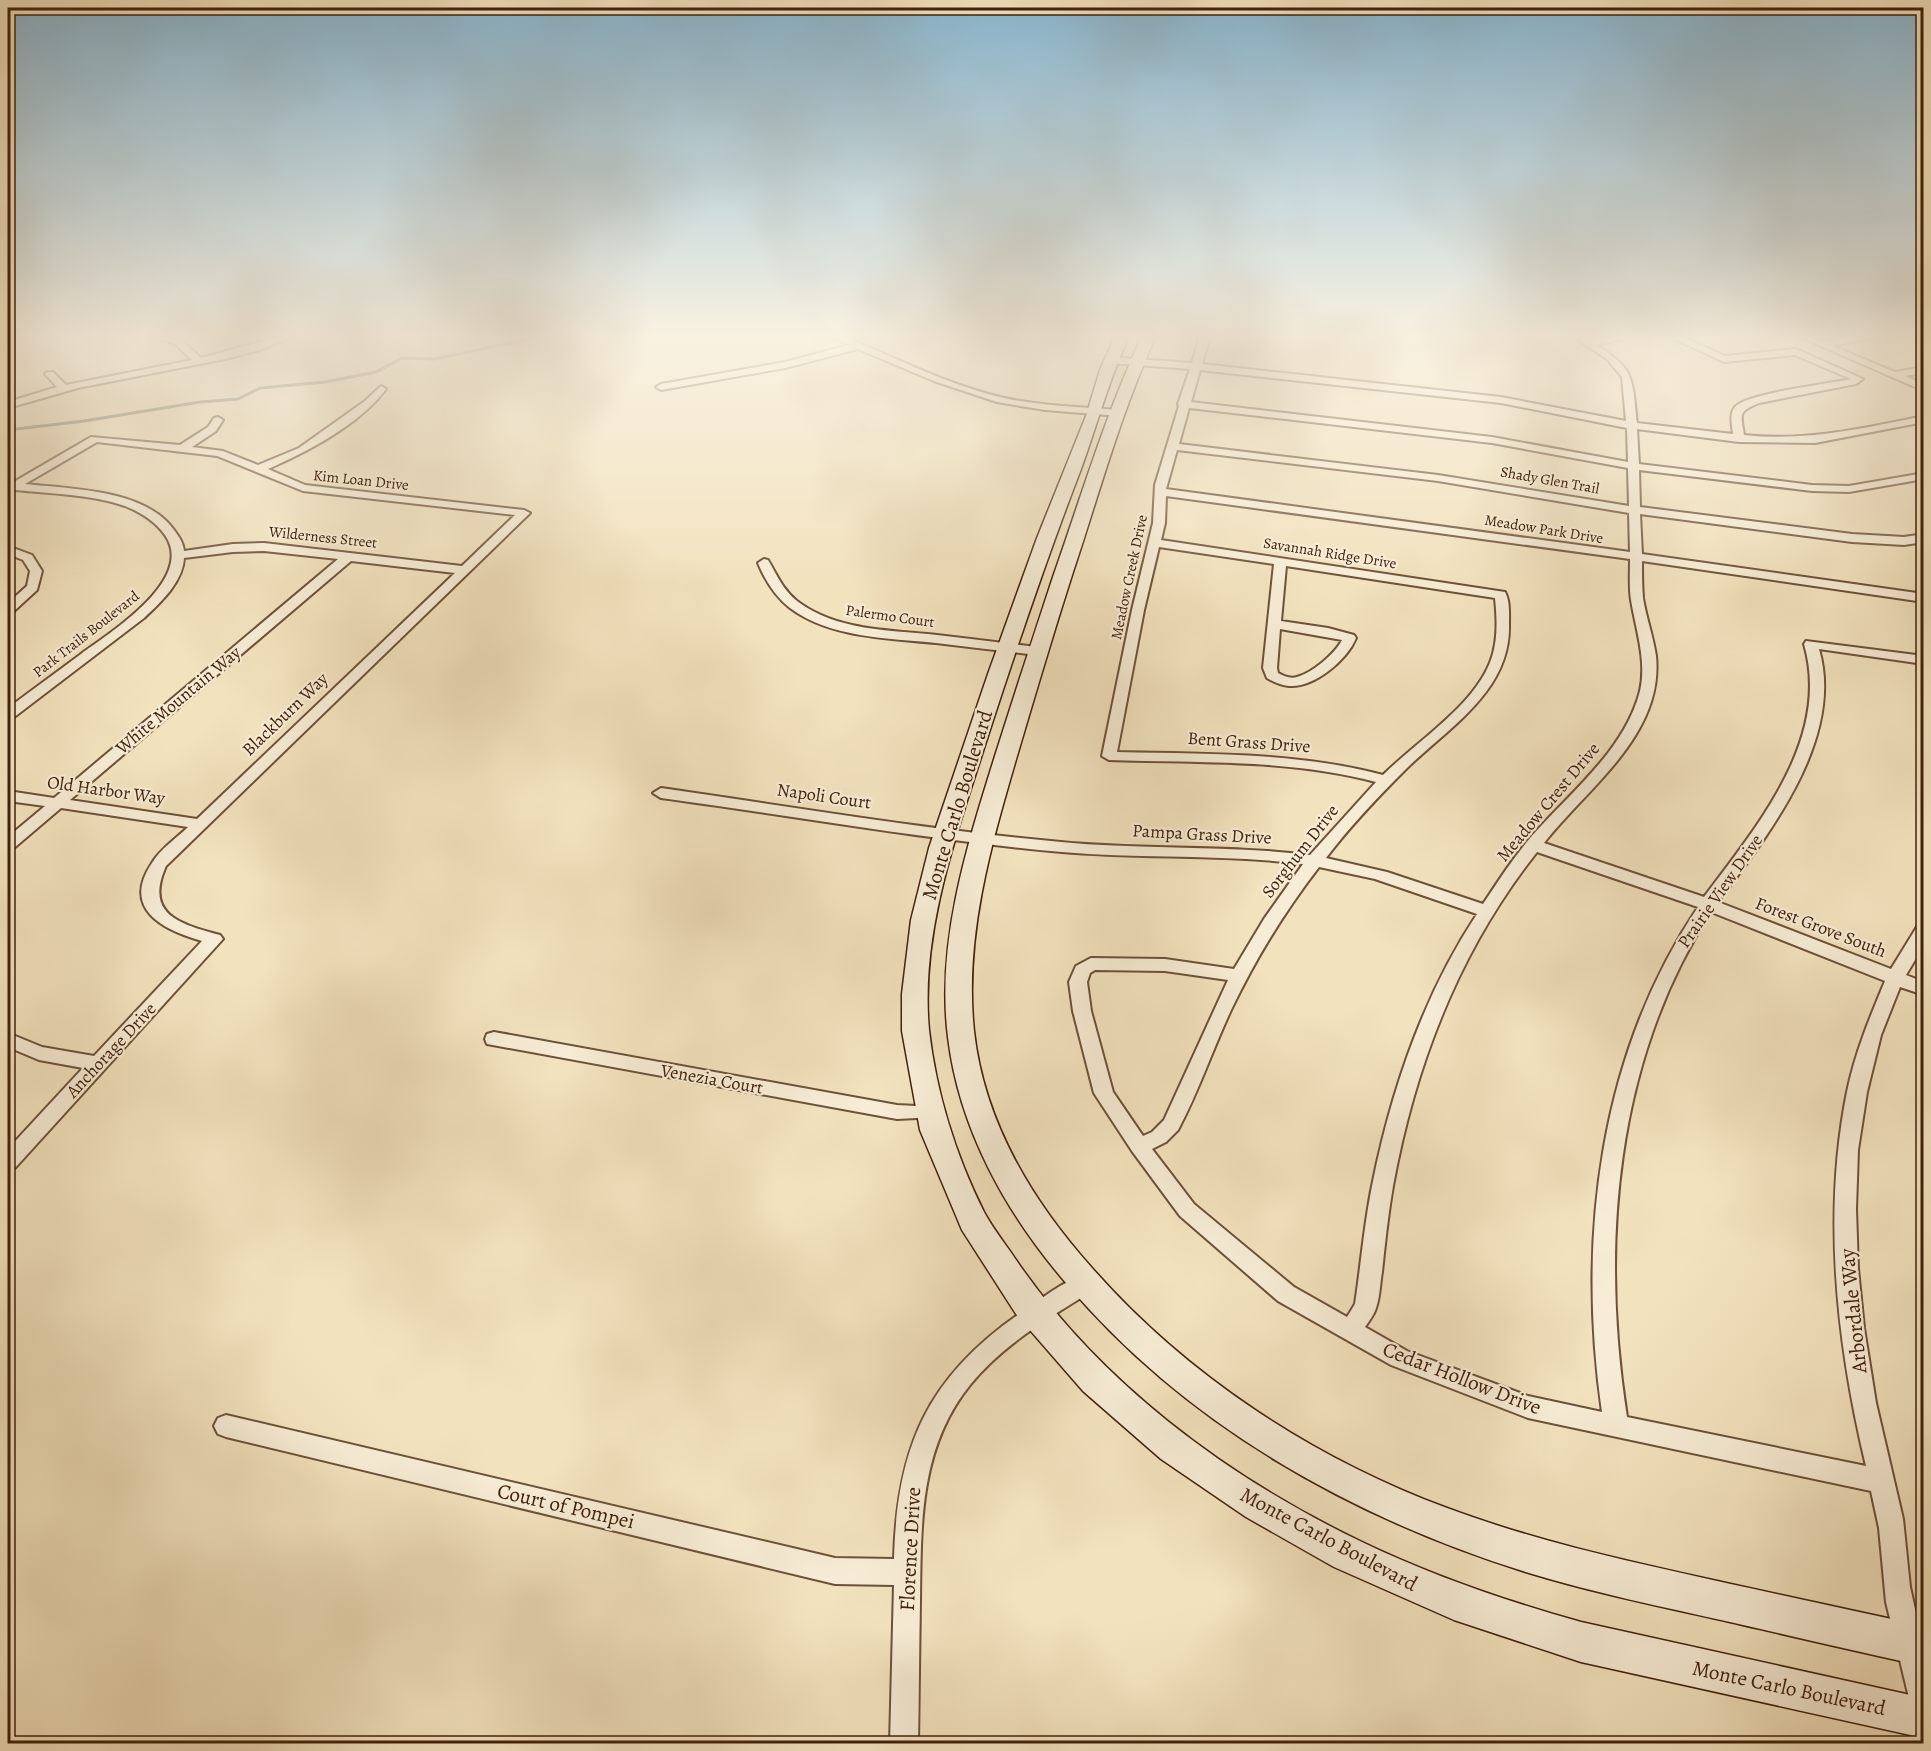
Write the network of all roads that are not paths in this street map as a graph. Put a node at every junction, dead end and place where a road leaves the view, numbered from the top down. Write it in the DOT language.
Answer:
graph roads {
  1 [pos="348,418"];
  2 [pos="1104,418"];
  3 [pos="1106,418"];
  4 [pos="1179,418"];
  5 [pos="1301,418"];
  6 [pos="1581,418"];
  7 [pos="1631,418"];
  8 [pos="1737,418"];
  9 [pos="1923,419"];
  10 [pos="218,420"];
  11 [pos="1632,426"];
  12 [pos="1739,439"];
  13 [pos="1172,446"];
  14 [pos="183,448"];
  15 [pos="1632,466"];
  16 [pos="260,469"];
  17 [pos="1923,476"];
  18 [pos="9,487"];
  19 [pos="1160,492"];
  20 [pos="1634,510"];
  21 [pos="524,513"];
  22 [pos="1923,538"];
  23 [pos="1155,543"];
  24 [pos="8,550"];
  25 [pos="179,555"];
  26 [pos="349,556"];
  27 [pos="1634,558"];
  28 [pos="1280,562"];
  29 [pos="764,563"];
  30 [pos="464,570"];
  31 [pos="1501,595"];
  32 [pos="1923,598"];
  33 [pos="8,609"];
  34 [pos="1273,624"];
  35 [pos="1006,647"];
  36 [pos="1038,651"];
  37 [pos="1923,660"];
  38 [pos="8,715"];
  39 [pos="1109,756"];
  40 [pos="1385,780"];
  41 [pos="661,793"];
  42 [pos="8,796"];
  43 [pos="56,803"];
  44 [pos="199,824"];
  45 [pos="945,832"];
  46 [pos="982,837"];
  47 [pos="8,845"];
  48 [pos="1533,845"];
  49 [pos="1314,861"];
  50 [pos="1707,904"];
  51 [pos="1486,911"];
  52 [pos="1923,929"];
  53 [pos="214,939"];
  54 [pos="1239,976"];
  55 [pos="1895,976"];
  56 [pos="1923,988"];
  57 [pos="494,1039"];
  58 [pos="8,1040"];
  59 [pos="98,1064"];
  60 [pos="930,1112"];
  61 [pos="1139,1146"];
  62 [pos="8,1162"];
  63 [pos="1084,1284"];
  64 [pos="1034,1314"];
  65 [pos="1351,1331"];
  66 [pos="226,1426"];
  67 [pos="1616,1427"];
  68 [pos="1881,1481"];
  69 [pos="907,1572"];
  70 [pos="1916,1644"];
  71 [pos="1923,1702"];
  72 [pos="1923,1718"];
  73 [pos="904,1743"];
  1 -- 16 [label="street"];
  2 -- 35 [label="main road, Monte Carlo Boulevard"];
  3 -- 36 [label="main road, Monte Carlo Boulevard"];
  4 -- 13 [label="street, Meadow Creek Drive"];
  5 -- 15 [label="street"];
  6 -- 11 [label="street"];
  7 -- 11 [label="street, Meadow Crest Drive"];
  8 -- 12 [label="street"];
  9 -- 12 [label="street"];
  10 -- 14 [label="street"];
  11 -- 12 [label="street"];
  11 -- 15 [label="street, Meadow Crest Drive"];
  13 -- 19 [label="street, Meadow Creek Drive"];
  13 -- 20 [label="street, Shady Glen Trail"];
  14 -- 16 [label="street, Kim Loan Drive"];
  14 -- 18 [label="street, Kim Loan Drive"];
  15 -- 17 [label="street"];
  15 -- 20 [label="street, Meadow Crest Drive"];
  16 -- 21 [label="street, Kim Loan Drive"];
  18 -- 25 [label="street"];
  19 -- 23 [label="street, Meadow Creek Drive"];
  19 -- 27 [label="street, Meadow Park Drive"];
  20 -- 22 [label="street, Shady Glen Trail"];
  20 -- 27 [label="street, Meadow Crest Drive"];
  21 -- 30 [label="street, Blackburn Way"];
  23 -- 28 [label="street, Savannah Ridge Drive"];
  23 -- 39 [label="street, Meadow Creek Drive"];
  24 -- 33 [label="street"];
  25 -- 26 [label="street, Wilderness Street"];
  25 -- 38 [label="street, Park Trails Boulevard"];
  26 -- 30 [label="street, Wilderness Street"];
  26 -- 43 [label="street, White Mountain Way"];
  27 -- 32 [label="street, Meadow Park Drive"];
  27 -- 48 [label="street, Meadow Crest Drive"];
  28 -- 31 [label="street, Savannah Ridge Drive"];
  28 -- 34 [label="street"];
  29 -- 35 [label="street, Palermo Court"];
  30 -- 44 [label="street, Blackburn Way"];
  31 -- 40 [label="street, Sorghum Drive"];
  34 -- 34 [label="street"];
  35 -- 36 [label="street, Palermo Court"];
  35 -- 45 [label="main road, Monte Carlo Boulevard"];
  36 -- 46 [label="main road, Monte Carlo Boulevard"];
  37 -- 50 [label="street, Prairie View Drive"];
  39 -- 40 [label="street, Bent Grass Drive"];
  40 -- 49 [label="street, Sorghum Drive"];
  41 -- 45 [label="street, Napoli Court"];
  42 -- 43 [label="street, Old Harbor Way"];
  43 -- 44 [label="street, Old Harbor Way"];
  43 -- 47 [label="street, White Mountain Way"];
  44 -- 53 [label="street, Blackburn Way"];
  45 -- 46 [label="street, Napoli Court"];
  45 -- 60 [label="main road, Monte Carlo Boulevard"];
  46 -- 49 [label="street, Pampa Grass Drive"];
  46 -- 63 [label="main road, Monte Carlo Boulevard"];
  48 -- 50 [label="street, Forest Grove South"];
  48 -- 51 [label="street, Meadow Crest Drive"];
  49 -- 51 [label="street, Pampa Grass Drive"];
  49 -- 54 [label="street, Sorghum Drive"];
  50 -- 55 [label="street, Forest Grove South"];
  50 -- 67 [label="street, Prairie View Drive"];
  51 -- 65 [label="street, Meadow Crest Drive"];
  52 -- 55 [label="street, Arbordale Way"];
  53 -- 59 [label="street, Anchorage Drive"];
  54 -- 61 [label="street, Sorghum Drive"];
  54 -- 61 [label="street, Cedar Hollow Drive"];
  55 -- 56 [label="street, Forest Grove South"];
  55 -- 68 [label="street, Arbordale Way"];
  57 -- 60 [label="street, Venezia Court"];
  58 -- 59 [label="street"];
  59 -- 62 [label="street, Anchorage Drive"];
  60 -- 64 [label="main road, Monte Carlo Boulevard"];
  61 -- 65 [label="street, Cedar Hollow Drive"];
  63 -- 64 [label="street, Florence Drive"];
  63 -- 70 [label="main road, Monte Carlo Boulevard"];
  64 -- 69 [label="street, Florence Drive"];
  64 -- 72 [label="main road, Monte Carlo Boulevard"];
  65 -- 67 [label="street, Cedar Hollow Drive"];
  66 -- 69 [label="street, Court of Pompei"];
  67 -- 68 [label="street, Cedar Hollow Drive"];
  68 -- 70 [label="street, Arbordale Way"];
  69 -- 73 [label="street, Florence Drive"];
  70 -- 71 [label="street, Arbordale Way"];
}
